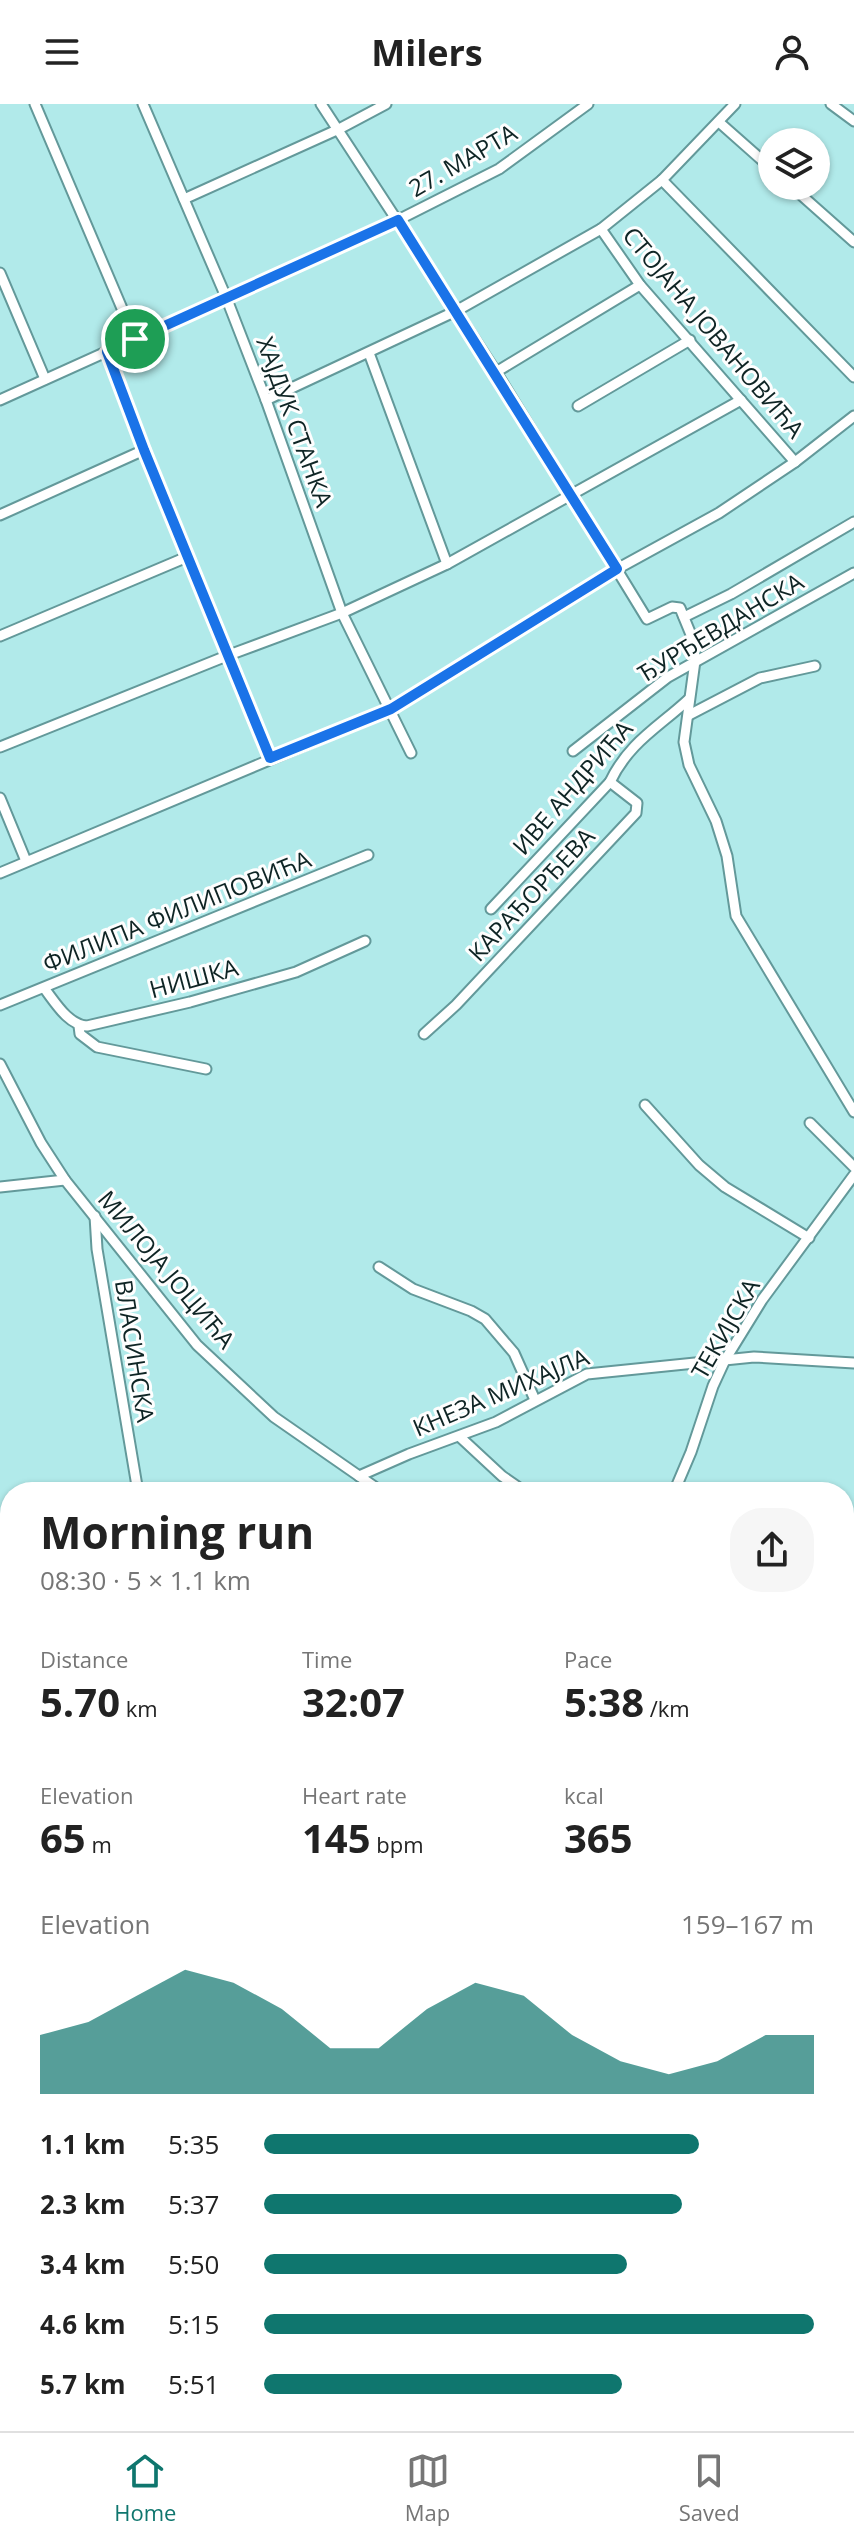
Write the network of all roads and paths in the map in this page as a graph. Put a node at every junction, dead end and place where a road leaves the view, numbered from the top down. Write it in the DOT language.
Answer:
graph roads {
  1 [pos="35,104"];
  2 [pos="143,104"];
  3 [pos="321,104"];
  4 [pos="386,104"];
  5 [pos="588,104"];
  6 [pos="735,104"];
  7 [pos="831,104"];
  8 [pos="854,121"];
  9 [pos="720,123"];
  10 [pos="339,129"];
  11 [pos="758,157"];
  12 [pos="662,180"];
  13 [pos="184,199"];
  14 [pos="807,200"];
  15 [pos="398,220"];
  16 [pos="601,229"];
  17 [pos="854,242"];
  18 [pos="0,273"];
  19 [pos="640,285"];
  20 [pos="226,297"];
  21 [pos="456,311"];
  22 [pos="135,339"];
  23 [pos="690,340"];
  24 [pos="107,352"];
  25 [pos="369,353"];
  26 [pos="496,372"];
  27 [pos="854,377"];
  28 [pos="45,379"];
  29 [pos="0,400"];
  30 [pos="266,400"];
  31 [pos="741,400"];
  32 [pos="578,406"];
  33 [pos="854,416"];
  34 [pos="144,450"];
  35 [pos="795,462"];
  36 [pos="572,494"];
  37 [pos="0,515"];
  38 [pos="854,522"];
  39 [pos="187,557"];
  40 [pos="447,564"];
  41 [pos="617,569"];
  42 [pos="854,573"];
  43 [pos="342,613"];
  44 [pos="684,617"];
  45 [pos="0,636"];
  46 [pos="229,655"];
  47 [pos="695,661"];
  48 [pos="815,666"];
  49 [pos="689,699"];
  50 [pos="391,709"];
  51 [pos="689,715"];
  52 [pos="0,747"];
  53 [pos="573,751"];
  54 [pos="411,753"];
  55 [pos="270,758"];
  56 [pos="610,782"];
  57 [pos="0,798"];
  58 [pos="368,855"];
  59 [pos="26,861"];
  60 [pos="0,873"];
  61 [pos="491,909"];
  62 [pos="365,941"];
  63 [pos="44,988"];
  64 [pos="0,1005"];
  65 [pos="79,1026"];
  66 [pos="424,1034"];
  67 [pos="0,1064"];
  68 [pos="206,1069"];
  69 [pos="645,1105"];
  70 [pos="854,1112"];
  71 [pos="810,1123"];
  72 [pos="854,1167"];
  73 [pos="854,1175"];
  74 [pos="65,1180"];
  75 [pos="0,1187"];
  76 [pos="95,1216"];
  77 [pos="809,1238"];
  78 [pos="379,1267"];
  79 [pos="725,1360"];
  80 [pos="854,1363"];
  81 [pos="535,1400"];
  82 [pos="460,1437"];
  83 [pos="359,1476"];
  84 [pos="136,1482"];
  85 [pos="368,1482"];
  86 [pos="511,1482"];
  87 [pos="678,1482"];
  1 -- 22 [label="street"];
  2 -- 13 [label="street, ХАЈДУК СТАНКА"];
  3 -- 10 [label="street"];
  4 -- 10 [label="street"];
  5 -- 15 [label="street, 27. МАРТА"];
  6 -- 9 [label="street"];
  7 -- 8 [label="street"];
  9 -- 11 [label="street"];
  9 -- 12 [label="street"];
  10 -- 13 [label="street"];
  10 -- 15 [label="street"];
  12 -- 16 [label="street"];
  12 -- 27 [label="street"];
  13 -- 20 [label="street, ХАЈДУК СТАНКА"];
  14 -- 17 [label="street"];
  15 -- 20 [label="street, 27. МАРТА"];
  15 -- 21 [label="street"];
  16 -- 19 [label="street, СТОЈАНА ЈОВАНОВИЋА"];
  16 -- 21 [label="street"];
  18 -- 28 [label="street"];
  19 -- 23 [label="street, СТОЈАНА ЈОВАНОВИЋА"];
  19 -- 26 [label="street"];
  20 -- 22 [label="street, 27. МАРТА"];
  20 -- 30 [label="street, ХАЈДУК СТАНКА"];
  21 -- 25 [label="street"];
  21 -- 26 [label="street"];
  22 -- 24 [label="street, 27. МАРТА"];
  23 -- 31 [label="street, СТОЈАНА ЈОВАНОВИЋА"];
  23 -- 32 [label="street"];
  24 -- 28 [label="street, 27. МАРТА"];
  24 -- 34 [label="street"];
  25 -- 30 [label="street"];
  25 -- 40 [label="street"];
  26 -- 36 [label="street"];
  28 -- 29 [label="street, 27. МАРТА"];
  30 -- 43 [label="street, ХАЈДУК СТАНКА"];
  31 -- 35 [label="street, СТОЈАНА ЈОВАНОВИЋА"];
  31 -- 36 [label="street"];
  33 -- 35 [label="street"];
  34 -- 37 [label="street"];
  34 -- 39 [label="street"];
  35 -- 41 [label="street"];
  36 -- 40 [label="street"];
  36 -- 41 [label="street"];
  38 -- 44 [label="street"];
  39 -- 45 [label="street"];
  39 -- 46 [label="street"];
  40 -- 43 [label="street"];
  41 -- 44 [label="street"];
  41 -- 50 [label="street"];
  42 -- 47 [label="street, ЂУРЂЕВДАНСКА"];
  43 -- 46 [label="street"];
  43 -- 50 [label="street, ХАЈДУК СТАНКА"];
  44 -- 47 [label="street"];
  46 -- 52 [label="street"];
  46 -- 55 [label="street"];
  47 -- 49 [label="street"];
  47 -- 53 [label="street, ЂУРЂЕВДАНСКА"];
  48 -- 51 [label="street"];
  49 -- 51 [label="street"];
  49 -- 56 [label="street, ИВЕ АНДРИЋА"];
  50 -- 54 [label="street, ХАЈДУК СТАНКА"];
  50 -- 55 [label="street"];
  51 -- 70 [label="street"];
  55 -- 59 [label="street"];
  56 -- 61 [label="street, ИВЕ АНДРИЋА"];
  56 -- 66 [label="street, КАРАЂОРЂЕВА"];
  57 -- 59 [label="street"];
  58 -- 63 [label="street, ФИЛИПА ФИЛИПОВИЋА"];
  59 -- 60 [label="street"];
  62 -- 65 [label="street, НИШКА"];
  63 -- 64 [label="street, ФИЛИПА ФИЛИПОВИЋА"];
  63 -- 65 [label="street"];
  65 -- 68 [label="street"];
  67 -- 74 [label="street, МИЛОЈА ЈОЦИЋА"];
  69 -- 77 [label="street"];
  71 -- 72 [label="street"];
  73 -- 77 [label="street, ТЕКИЈСКА"];
  74 -- 75 [label="street"];
  74 -- 76 [label="street, МИЛОЈА ЈОЦИЋА"];
  76 -- 83 [label="street, МИЛОЈА ЈОЦИЋА"];
  76 -- 84 [label="street, ВЛАСИНСКА"];
  77 -- 79 [label="street, ТЕКИЈСКА"];
  78 -- 81 [label="street"];
  79 -- 80 [label="street, КНЕЗА МИХАЈЛА"];
  79 -- 81 [label="street, КНЕЗА МИХАЈЛА"];
  79 -- 87 [label="street, ТЕКИЈСКА"];
  81 -- 82 [label="street, КНЕЗА МИХАЈЛА"];
  82 -- 83 [label="street, КНЕЗА МИХАЈЛА"];
  82 -- 86 [label="street"];
  83 -- 85 [label="street, МИЛОЈА ЈОЦИЋА"];
}
